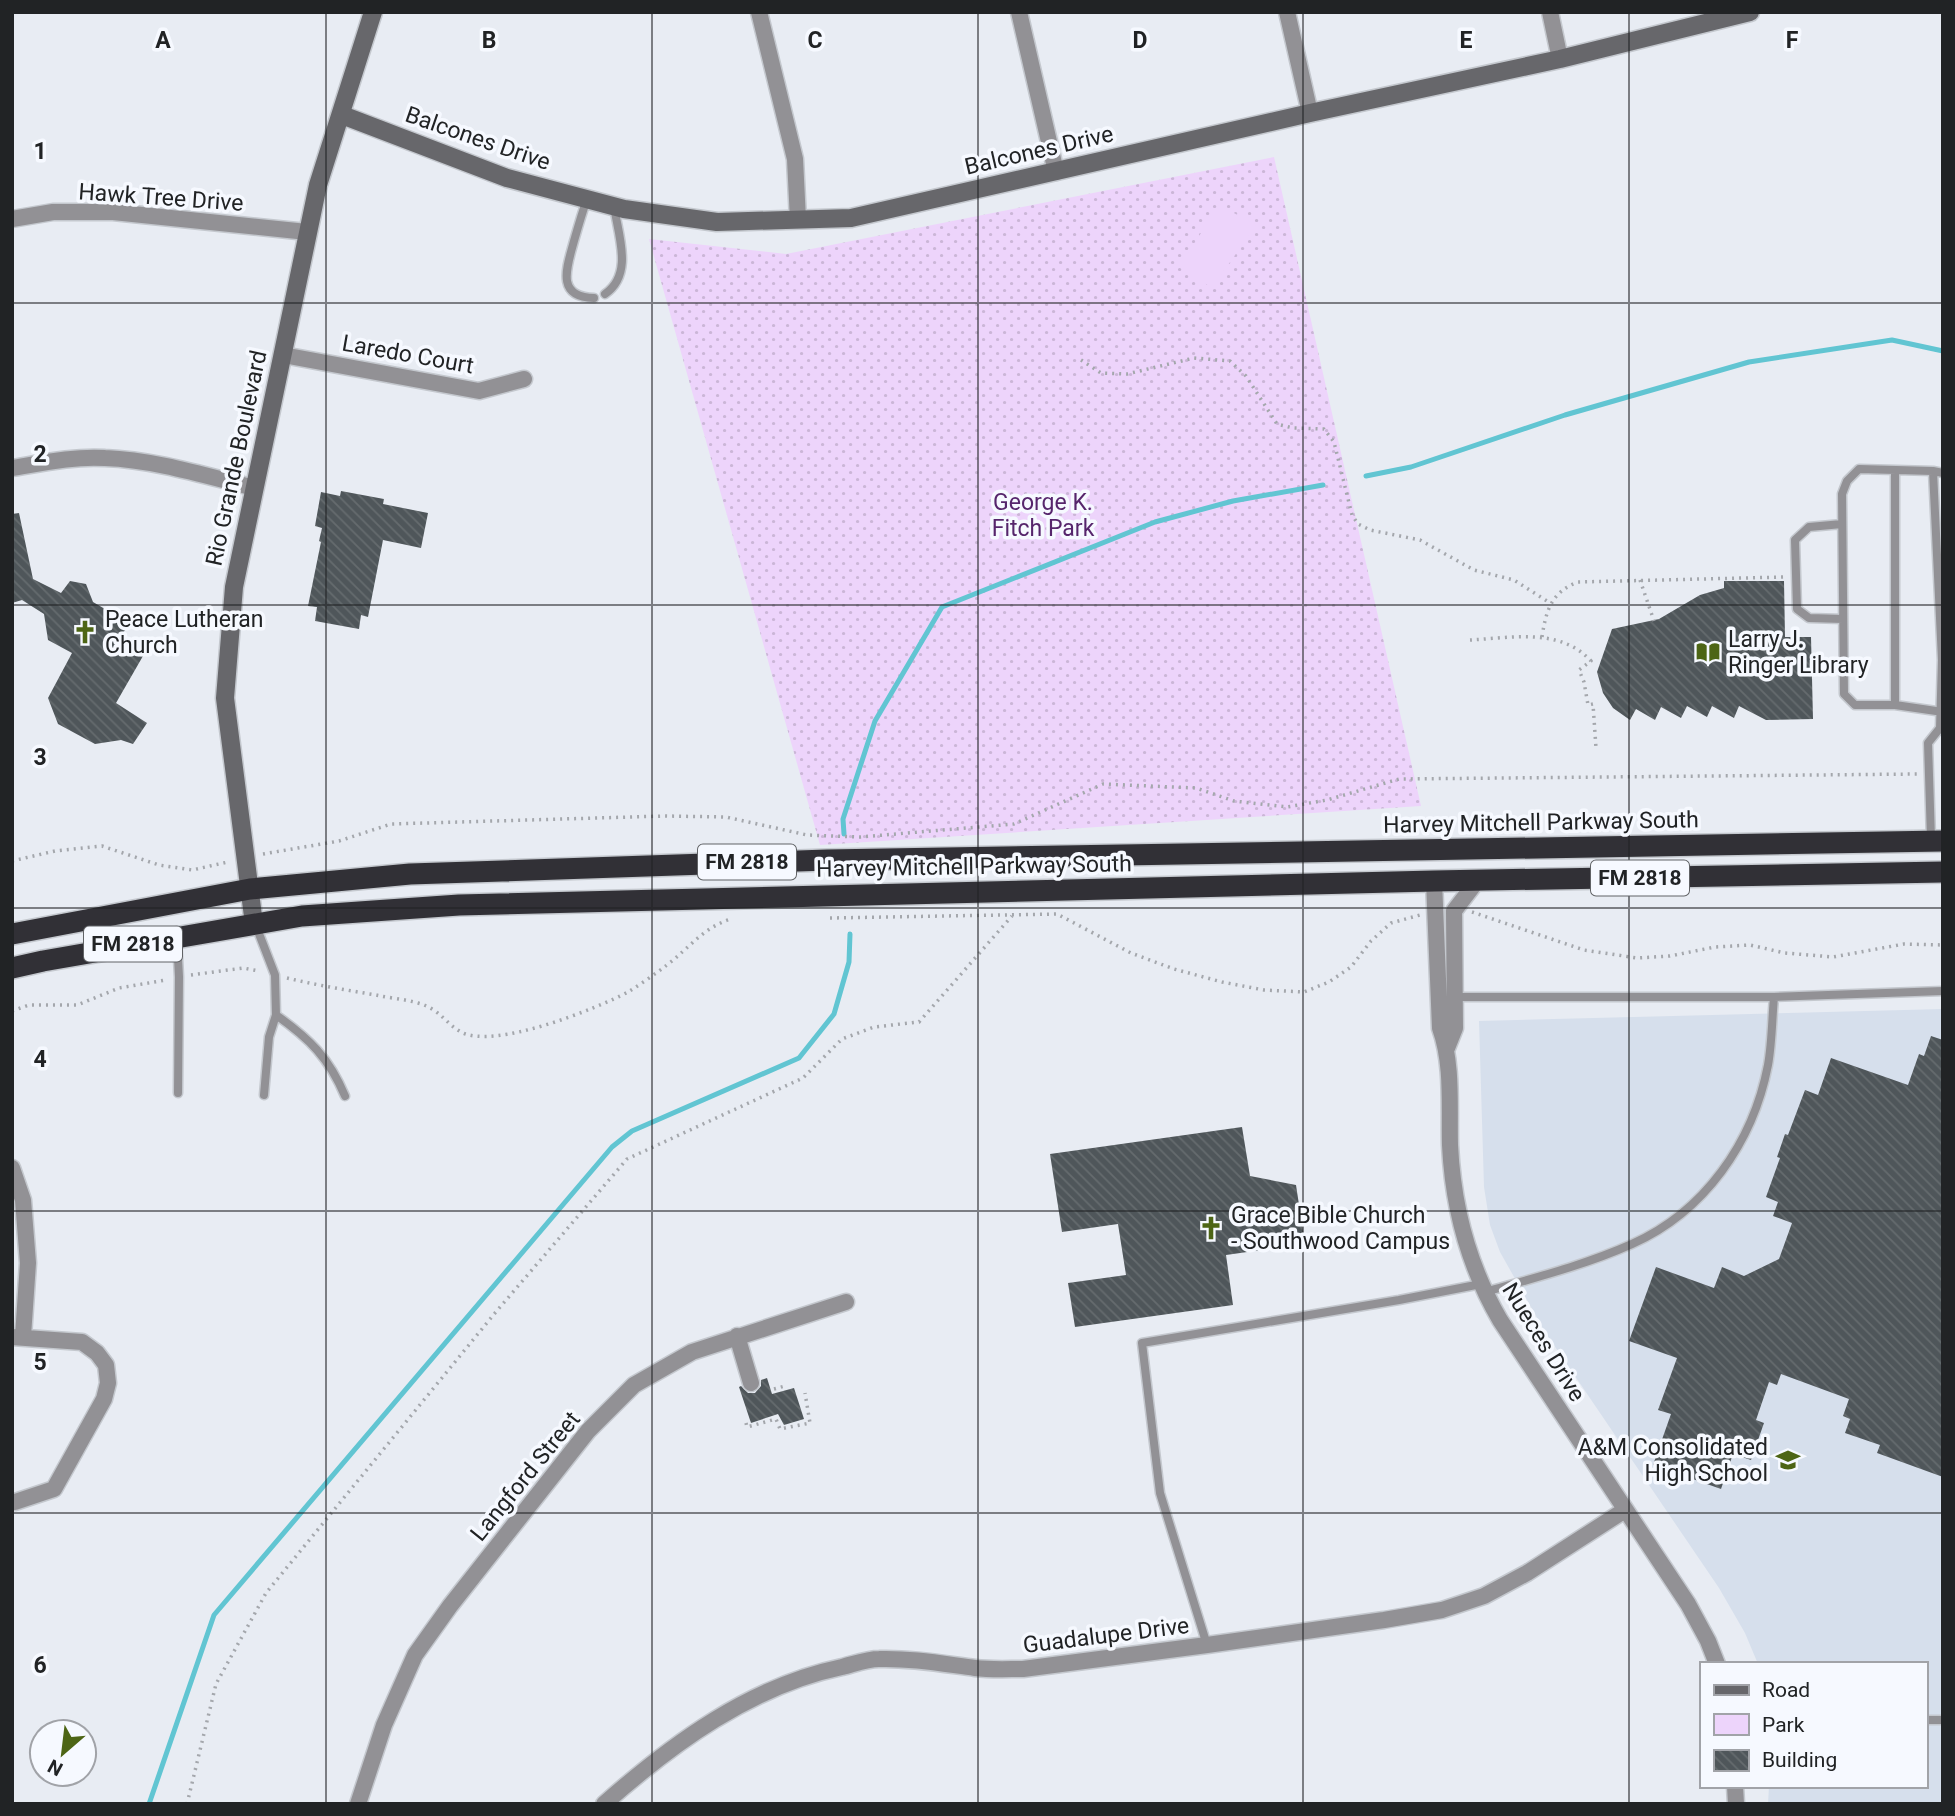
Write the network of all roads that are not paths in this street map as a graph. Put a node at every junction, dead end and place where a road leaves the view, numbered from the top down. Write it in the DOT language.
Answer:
graph roads {
  1 [pos="373,12"];
  2 [pos="759,12"];
  3 [pos="1019,12"];
  4 [pos="1287,12"];
  5 [pos="1550,12"];
  6 [pos="1750,12"];
  7 [pos="1560,59"];
  8 [pos="1310,113"];
  9 [pos="342,115"];
  10 [pos="1056,172"];
  11 [pos="586,199"];
  12 [pos="614,206"];
  13 [pos="12,219"];
  14 [pos="798,220"];
  15 [pos="307,232"];
  16 [pos="605,294"];
  17 [pos="594,298"];
  18 [pos="283,355"];
  19 [pos="524,379"];
  20 [pos="12,468"];
  21 [pos="1895,470"];
  22 [pos="1933,471"];
  23 [pos="1943,472"];
  24 [pos="255,488"];
  25 [pos="1842,524"];
  26 [pos="1940,544"];
  27 [pos="1843,619"];
  28 [pos="1942,659"];
  29 [pos="1895,705"];
  30 [pos="1942,712"];
  31 [pos="1942,730"];
  32 [pos="1937,841"];
  33 [pos="1471,850"];
  34 [pos="1943,872"];
  35 [pos="1434,881"];
  36 [pos="1477,881"];
  37 [pos="250,889"];
  38 [pos="254,924"];
  39 [pos="12,934"];
  40 [pos="177,937"];
  41 [pos="12,968"];
  42 [pos="1943,991"];
  43 [pos="1774,996"];
  44 [pos="1454,997"];
  45 [pos="276,1015"];
  46 [pos="1447,1048"];
  47 [pos="178,1093"];
  48 [pos="264,1095"];
  49 [pos="345,1096"];
  50 [pos="12,1168"];
  51 [pos="18,1201"];
  52 [pos="1483,1288"];
  53 [pos="846,1301"];
  54 [pos="737,1336"];
  55 [pos="17,1337"];
  56 [pos="751,1383"];
  57 [pos="15,1502"];
  58 [pos="1625,1510"];
  59 [pos="1207,1645"];
  60 [pos="1716,1662"];
  61 [pos="358,1804"];
  62 [pos="604,1804"];
  1 -- 9 [label="street, Rio Grande Boulevard"];
  2 -- 14 [label="street"];
  3 -- 10 [label="street"];
  4 -- 8 [label="street"];
  5 -- 7 [label="street"];
  6 -- 7 [label="street, Balcones Drive"];
  7 -- 8 [label="street, Balcones Drive"];
  8 -- 10 [label="street, Balcones Drive"];
  9 -- 11 [label="street, Balcones Drive"];
  9 -- 15 [label="street, Rio Grande Boulevard"];
  10 -- 14 [label="street, Balcones Drive"];
  11 -- 12 [label="street, Balcones Drive"];
  11 -- 17 [label="lane"];
  12 -- 14 [label="street, Balcones Drive"];
  12 -- 16 [label="lane"];
  13 -- 15 [label="street, Hawk Tree Drive"];
  15 -- 18 [label="street, Rio Grande Boulevard"];
  18 -- 19 [label="street, Laredo Court"];
  18 -- 24 [label="street, Rio Grande Boulevard"];
  20 -- 24 [label="street"];
  21 -- 22 [label="lane"];
  21 -- 25 [label="lane"];
  21 -- 29 [label="lane"];
  22 -- 23 [label="lane"];
  22 -- 26 [label="lane"];
  24 -- 37 [label="street, Rio Grande Boulevard"];
  25 -- 27 [label="lane"];
  25 -- 27 [label="lane"];
  26 -- 28 [label="lane"];
  27 -- 29 [label="lane"];
  28 -- 30 [label="lane"];
  29 -- 30 [label="lane"];
  30 -- 31 [label="lane"];
  31 -- 32 [label="lane"];
  32 -- 33 [label="highway, Harvey Mitchell Parkway South / FM 2818"];
  33 -- 35 [label="highway"];
  33 -- 37 [label="highway, Harvey Mitchell Parkway South / FM 2818"];
  34 -- 36 [label="highway, Harvey Mitchell Parkway South / FM 2818"];
  35 -- 36 [label="highway, Harvey Mitchell Parkway South / FM 2818"];
  35 -- 38 [label="highway, Harvey Mitchell Parkway South / FM 2818"];
  35 -- 46 [label="street, Nueces Drive"];
  36 -- 44 [label="street, Nueces Drive"];
  37 -- 38 [label="street, Rio Grande Boulevard"];
  37 -- 39 [label="highway, Harvey Mitchell Parkway South / FM 2818"];
  38 -- 40 [label="highway, Harvey Mitchell Parkway South / FM 2818"];
  38 -- 45 [label="lane"];
  40 -- 41 [label="highway, Harvey Mitchell Parkway South / FM 2818"];
  40 -- 47 [label="lane"];
  42 -- 43 [label="lane"];
  43 -- 44 [label="lane"];
  43 -- 52 [label="lane"];
  44 -- 46 [label="street, Nueces Drive"];
  45 -- 48 [label="lane"];
  45 -- 49 [label="lane"];
  46 -- 52 [label="street, Nueces Drive"];
  50 -- 51 [label="street"];
  51 -- 55 [label="street"];
  52 -- 58 [label="street, Nueces Drive"];
  52 -- 59 [label="lane"];
  53 -- 54 [label="street, Langford Street"];
  54 -- 56 [label="street"];
  54 -- 61 [label="street, Langford Street"];
  55 -- 57 [label="street"];
  58 -- 59 [label="street, Guadalupe Drive"];
  58 -- 60 [label="street, Nueces Drive"];
  59 -- 62 [label="street, Guadalupe Drive"];
}
